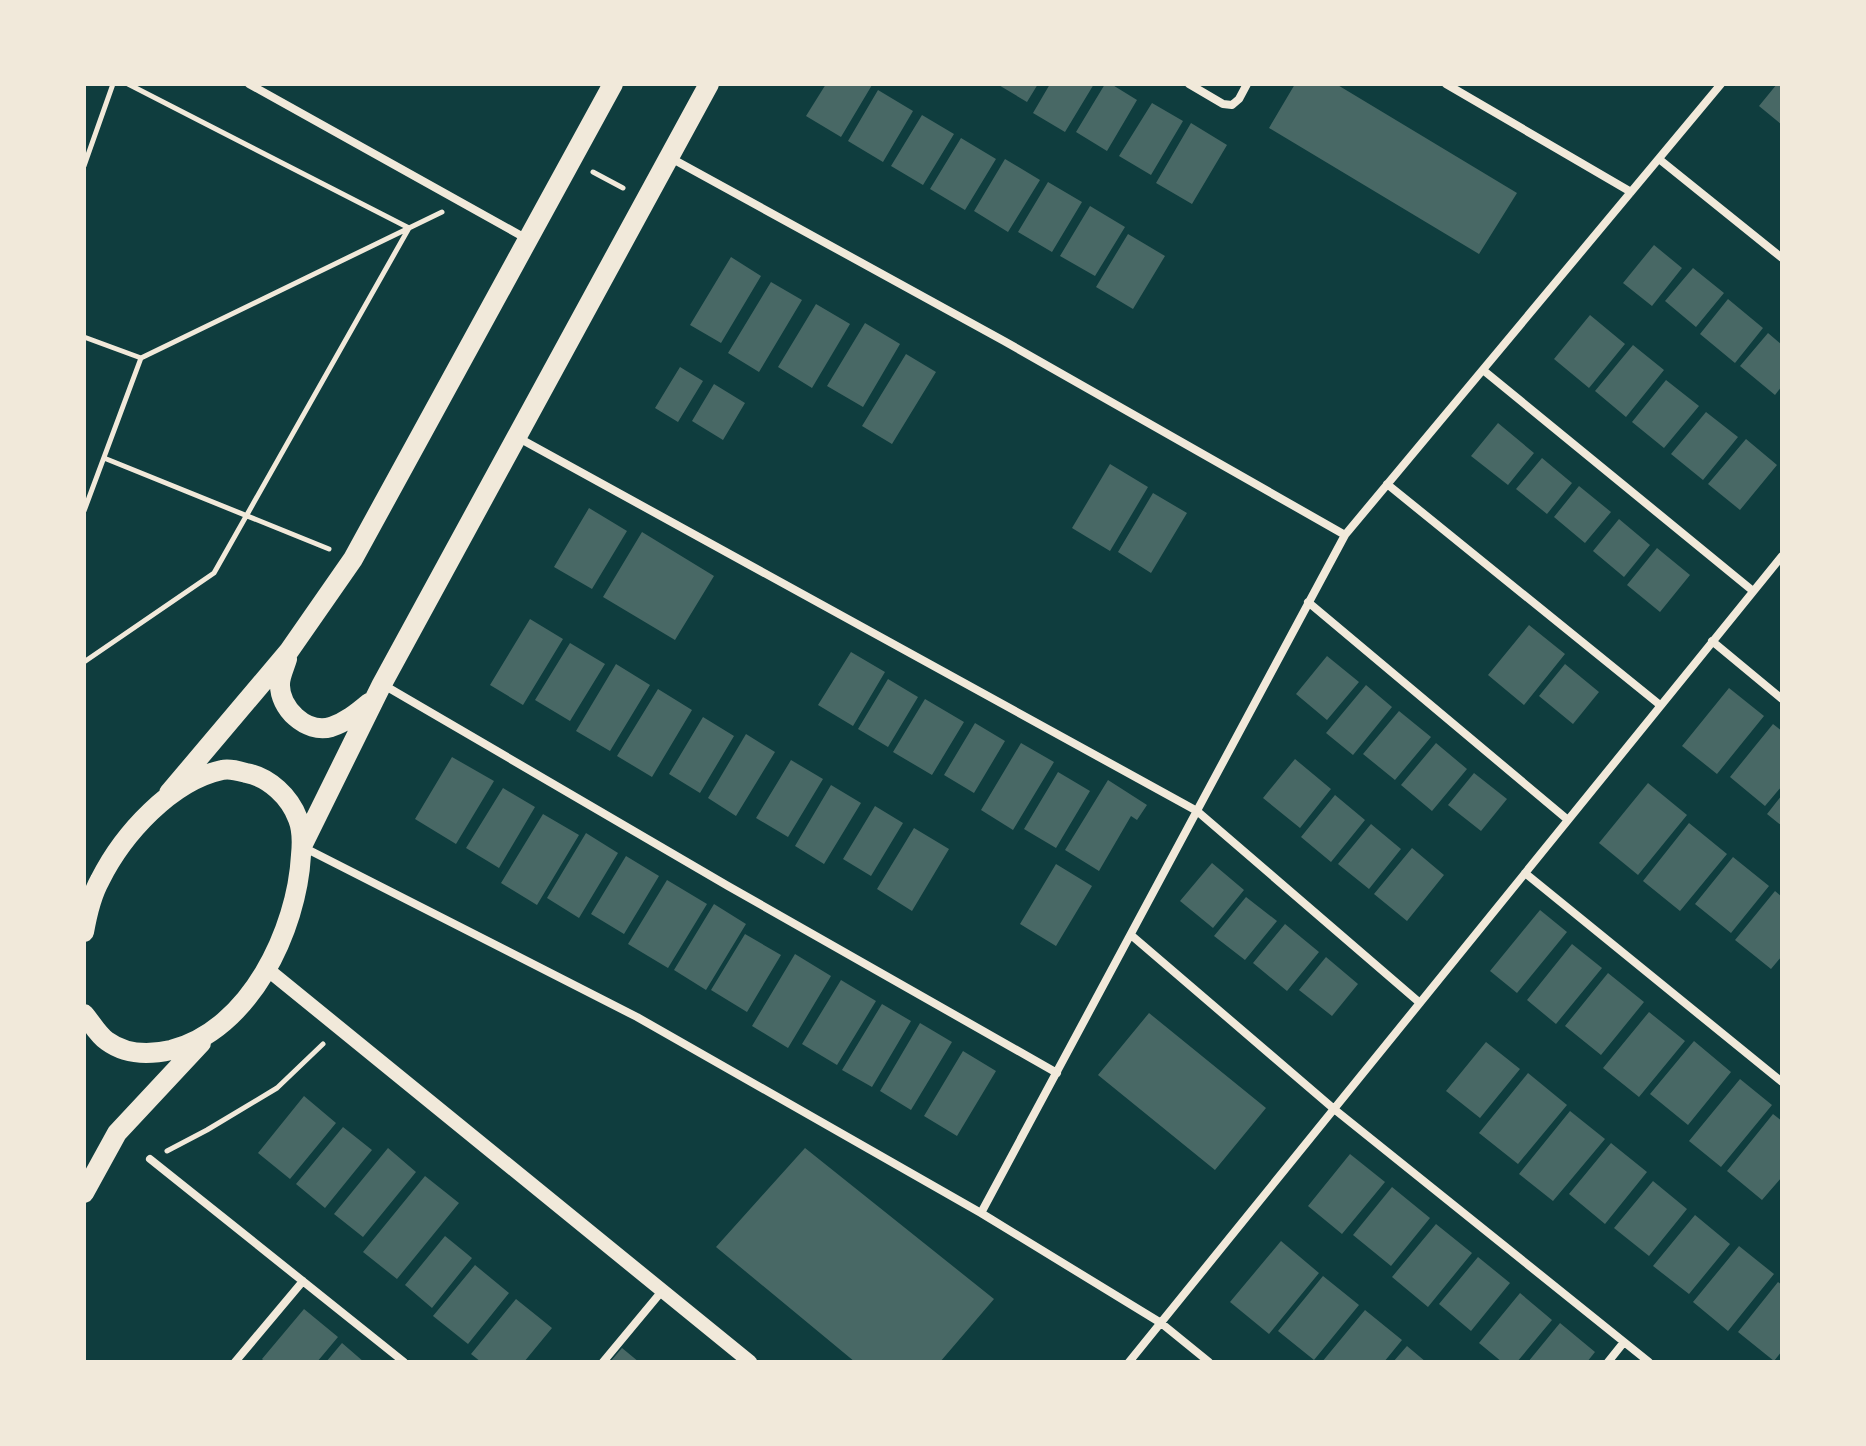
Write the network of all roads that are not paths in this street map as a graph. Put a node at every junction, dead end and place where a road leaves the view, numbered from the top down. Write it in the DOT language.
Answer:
graph roads {
  1 [pos="249,84"];
  2 [pos="613,84"];
  3 [pos="709,84"];
  4 [pos="1189,84"];
  5 [pos="1247,84"];
  6 [pos="1446,84"];
  7 [pos="1721,84"];
  8 [pos="669,157"];
  9 [pos="1659,159"];
  10 [pos="1631,192"];
  11 [pos="528,240"];
  12 [pos="1782,258"];
  13 [pos="1483,370"];
  14 [pos="516,437"];
  15 [pos="1387,484"];
  16 [pos="1345,535"];
  17 [pos="1782,556"];
  18 [pos="1753,591"];
  19 [pos="1308,602"];
  20 [pos="1712,641"];
  21 [pos="289,651"];
  22 [pos="378,691"];
  23 [pos="1782,699"];
  24 [pos="1660,705"];
  25 [pos="169,793"];
  26 [pos="1197,811"];
  27 [pos="1568,820"];
  28 [pos="302,846"];
  29 [pos="1525,873"];
  30 [pos="84,932"];
  31 [pos="1131,935"];
  32 [pos="267,969"];
  33 [pos="1420,1003"];
  34 [pos="85,1019"];
  35 [pos="214,1028"];
  36 [pos="1057,1073"];
  37 [pos="1782,1082"];
  38 [pos="1334,1109"];
  39 [pos="150,1159"];
  40 [pos="84,1193"];
  41 [pos="981,1213"];
  42 [pos="303,1281"];
  43 [pos="662,1291"];
  44 [pos="1161,1323"];
  45 [pos="1624,1342"];
  46 [pos="235,1362"];
  47 [pos="404,1362"];
  48 [pos="603,1362"];
  49 [pos="750,1362"];
  50 [pos="1129,1362"];
  51 [pos="1209,1362"];
  52 [pos="1608,1362"];
  53 [pos="1649,1362"];
  1 -- 11 [label="street"];
  2 -- 11 [label="main road"];
  3 -- 8 [label="main road"];
  4 -- 5 [label="street"];
  6 -- 10 [label="street"];
  7 -- 9 [label="street"];
  8 -- 14 [label="main road"];
  8 -- 16 [label="street"];
  9 -- 10 [label="street"];
  9 -- 12 [label="street"];
  10 -- 13 [label="street"];
  11 -- 21 [label="main road"];
  13 -- 15 [label="street"];
  13 -- 18 [label="street"];
  14 -- 22 [label="main road"];
  14 -- 26 [label="street"];
  15 -- 16 [label="street"];
  15 -- 24 [label="street"];
  16 -- 19 [label="street"];
  17 -- 18 [label="street"];
  18 -- 20 [label="street"];
  19 -- 26 [label="street"];
  19 -- 27 [label="street"];
  20 -- 23 [label="street"];
  20 -- 24 [label="street"];
  21 -- 22 [label="main road"];
  21 -- 25 [label="main road"];
  22 -- 28 [label="main road"];
  22 -- 36 [label="street"];
  24 -- 27 [label="street"];
  25 -- 28 [label="main road"];
  25 -- 30 [label="main road"];
  26 -- 31 [label="street"];
  26 -- 33 [label="street"];
  27 -- 29 [label="street"];
  28 -- 32 [label="main road"];
  28 -- 41 [label="street"];
  29 -- 33 [label="street"];
  29 -- 37 [label="street"];
  31 -- 36 [label="street"];
  31 -- 38 [label="street"];
  32 -- 35 [label="main road"];
  32 -- 43 [label="street"];
  33 -- 38 [label="street"];
  34 -- 35 [label="main road"];
  35 -- 40 [label="main road"];
  36 -- 41 [label="street"];
  38 -- 44 [label="street"];
  38 -- 45 [label="street"];
  39 -- 42 [label="street"];
  41 -- 44 [label="street"];
  42 -- 46 [label="street"];
  42 -- 47 [label="street"];
  43 -- 48 [label="street"];
  43 -- 49 [label="street"];
  44 -- 50 [label="street"];
  44 -- 51 [label="street"];
  45 -- 52 [label="street"];
  45 -- 53 [label="street"];
}
